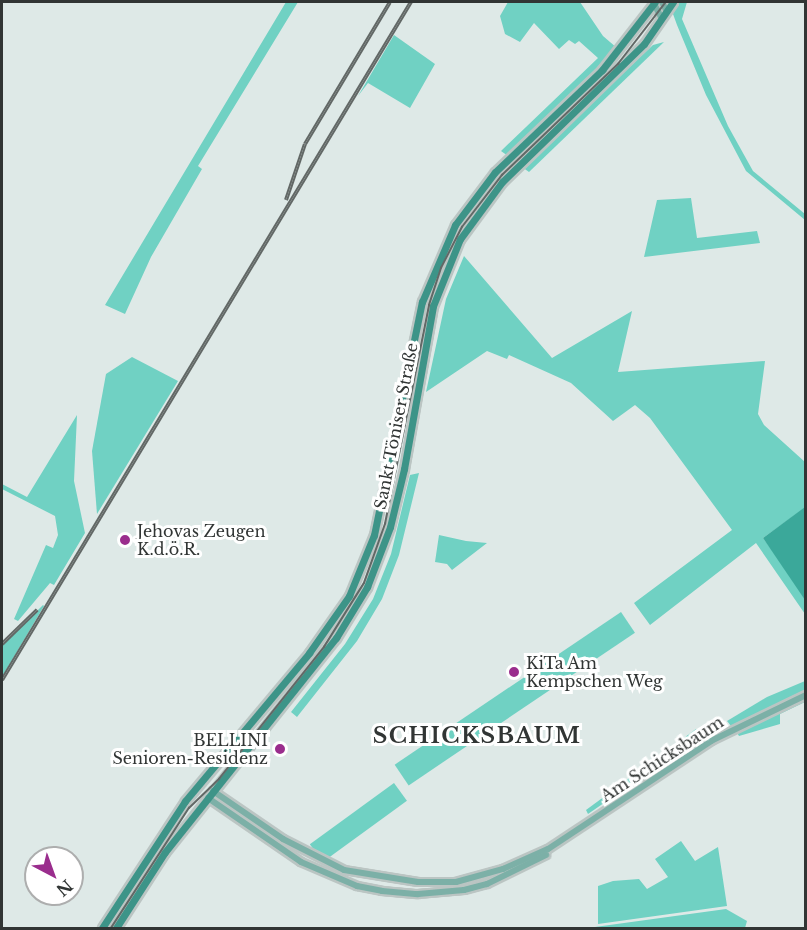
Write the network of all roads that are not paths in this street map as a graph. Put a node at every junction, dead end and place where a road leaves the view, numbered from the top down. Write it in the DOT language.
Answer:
graph roads {
  1 [pos="654,2"];
  2 [pos="662,2"];
  3 [pos="673,2"];
  4 [pos="667,12"];
  5 [pos="662,19"];
  6 [pos="806,694"];
  7 [pos="213,791"];
  8 [pos="208,798"];
  9 [pos="569,837"];
  10 [pos="102,928"];
  11 [pos="116,928"];
  1 -- 5 [label="street"];
  1 -- 10 [label="main road, Sankt Töniser Straße"];
  2 -- 4 [label="street"];
  3 -- 4 [label="main road, Sankt Töniser Straße"];
  4 -- 5 [label="main road, Sankt Töniser Straße"];
  5 -- 7 [label="main road, Sankt Töniser Straße"];
  6 -- 9 [label="street, Am Schicksbaum"];
  7 -- 8 [label="main road, Sankt Töniser Straße"];
  7 -- 9 [label="street, Am Schicksbaum"];
  8 -- 9 [label="street, Am Schicksbaum"];
  8 -- 11 [label="main road, Sankt Töniser Straße"];
}
